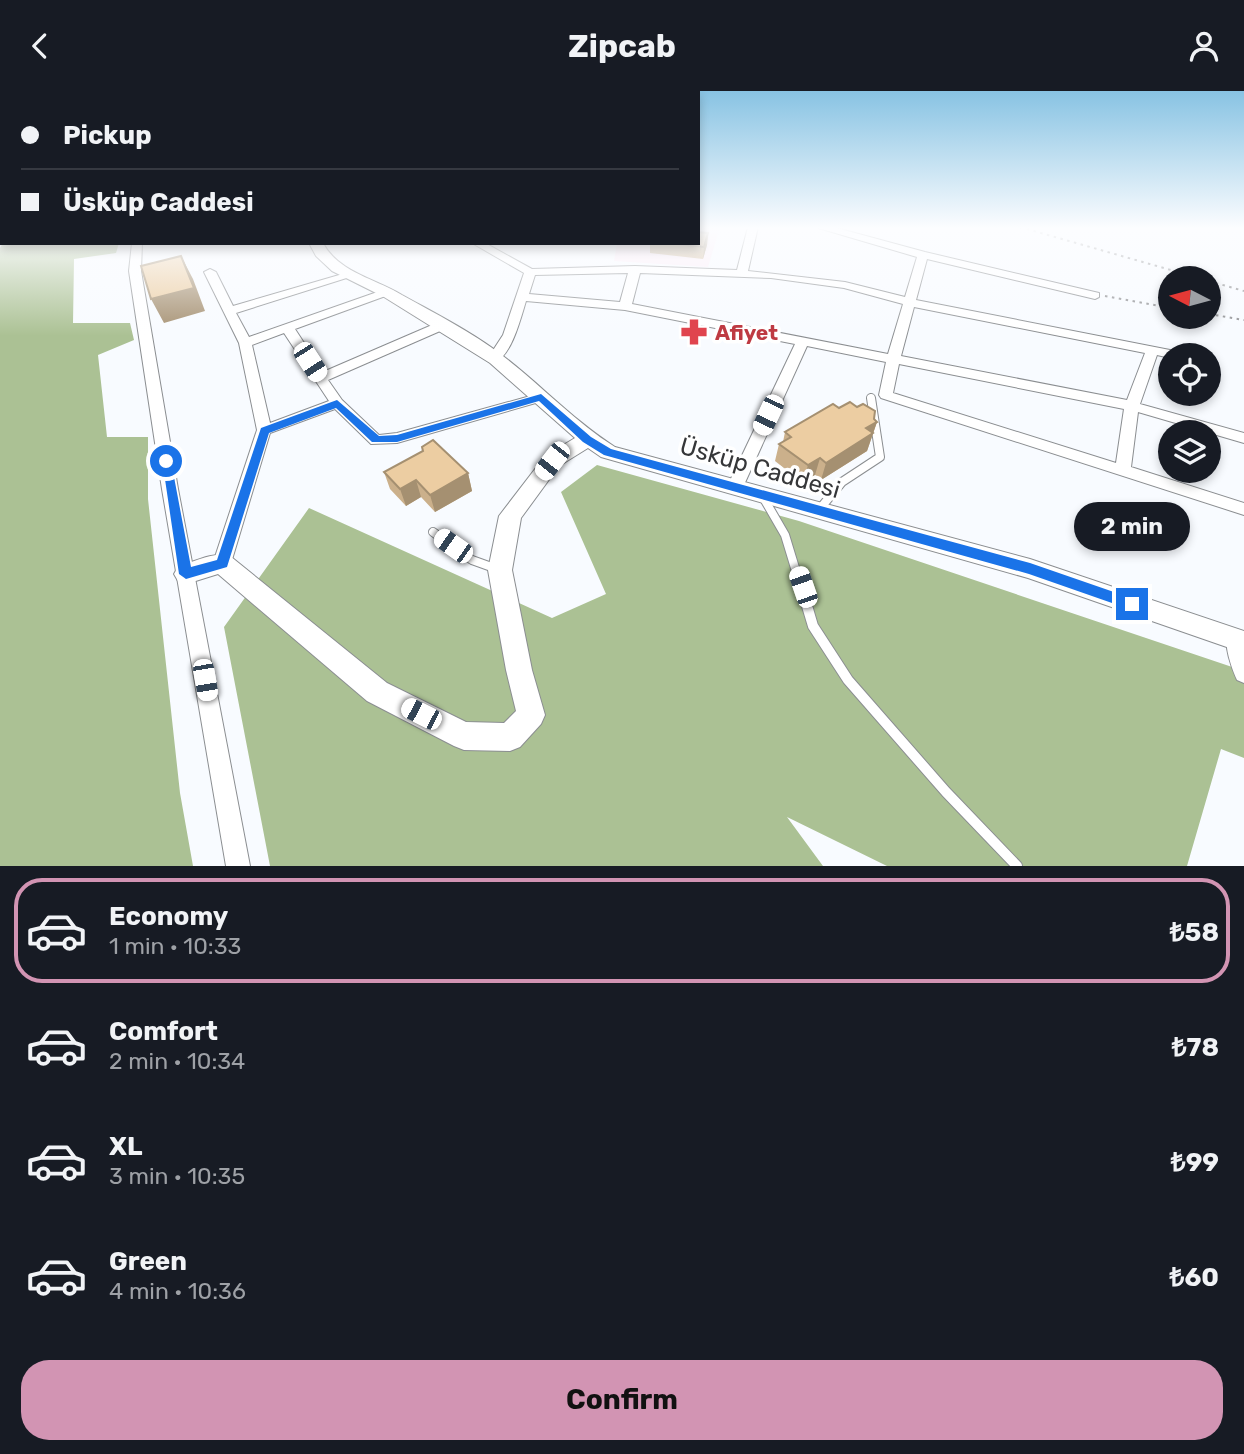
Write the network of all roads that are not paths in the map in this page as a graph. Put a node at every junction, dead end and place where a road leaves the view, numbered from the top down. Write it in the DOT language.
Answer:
graph roads {
  1 [pos="136,263"];
  2 [pos="333,263"];
  3 [pos="514,263"];
  4 [pos="744,263"];
  5 [pos="921,263"];
  6 [pos="958,263"];
  7 [pos="635,269"];
  8 [pos="210,272"];
  9 [pos="530,272"];
  10 [pos="742,273"];
  11 [pos="350,275"];
  12 [pos="387,292"];
  13 [pos="1095,295"];
  14 [pos="523,297"];
  15 [pos="909,302"];
  16 [pos="625,306"];
  17 [pos="229,311"];
  18 [pos="443,325"];
  19 [pos="288,329"];
  20 [pos="245,343"];
  21 [pos="802,343"];
  22 [pos="1152,350"];
  23 [pos="1158,351"];
  24 [pos="495,358"];
  25 [pos="893,361"];
  26 [pos="321,378"];
  27 [pos="541,397"];
  28 [pos="871,398"];
  29 [pos="337,403"];
  30 [pos="1132,406"];
  31 [pos="264,431"];
  32 [pos="1244,438"];
  33 [pos="587,439"];
  34 [pos="1123,470"];
  35 [pos="734,487"];
  36 [pos="763,497"];
  37 [pos="1244,509"];
  38 [pos="818,511"];
  39 [pos="433,532"];
  40 [pos="222,563"];
  41 [pos="500,570"];
  42 [pos="186,574"];
  43 [pos="1239,641"];
  44 [pos="1244,674"];
  45 [pos="238,866"];
  46 [pos="1017,866"];
  1 -- 42 [label="street"];
  2 -- 11 [label="street, Üsküp Caddesi"];
  3 -- 9 [label="street"];
  4 -- 10 [label="street"];
  5 -- 15 [label="street"];
  6 -- 13 [label="street"];
  7 -- 9 [label="street"];
  7 -- 10 [label="street"];
  7 -- 16 [label="street"];
  8 -- 17 [label="street"];
  9 -- 14 [label="street"];
  10 -- 15 [label="street"];
  11 -- 12 [label="street, Üsküp Caddesi"];
  11 -- 17 [label="street"];
  12 -- 18 [label="street, Üsküp Caddesi"];
  12 -- 19 [label="street"];
  14 -- 16 [label="street"];
  14 -- 24 [label="street"];
  15 -- 22 [label="street"];
  15 -- 25 [label="street"];
  16 -- 21 [label="street"];
  17 -- 20 [label="street"];
  18 -- 24 [label="street, Üsküp Caddesi"];
  18 -- 26 [label="street"];
  19 -- 20 [label="street"];
  19 -- 26 [label="street"];
  20 -- 31 [label="street"];
  21 -- 25 [label="street"];
  21 -- 35 [label="street"];
  22 -- 23 [label="street"];
  22 -- 30 [label="street"];
  24 -- 27 [label="street, Üsküp Caddesi"];
  25 -- 30 [label="street"];
  25 -- 34 [label="street"];
  26 -- 29 [label="street"];
  27 -- 29 [label="street"];
  27 -- 33 [label="street, Üsküp Caddesi"];
  28 -- 38 [label="lane"];
  29 -- 31 [label="street"];
  30 -- 32 [label="street"];
  30 -- 34 [label="street"];
  31 -- 40 [label="street"];
  33 -- 35 [label="street, Üsküp Caddesi"];
  33 -- 41 [label="street"];
  34 -- 37 [label="street"];
  35 -- 36 [label="street, Üsküp Caddesi"];
  36 -- 38 [label="street, Üsküp Caddesi"];
  36 -- 46 [label="lane"];
  38 -- 43 [label="street, Üsküp Caddesi"];
  39 -- 41 [label="lane"];
  40 -- 41 [label="street"];
  40 -- 42 [label="street"];
  42 -- 45 [label="street"];
  43 -- 44 [label="street"];
}
